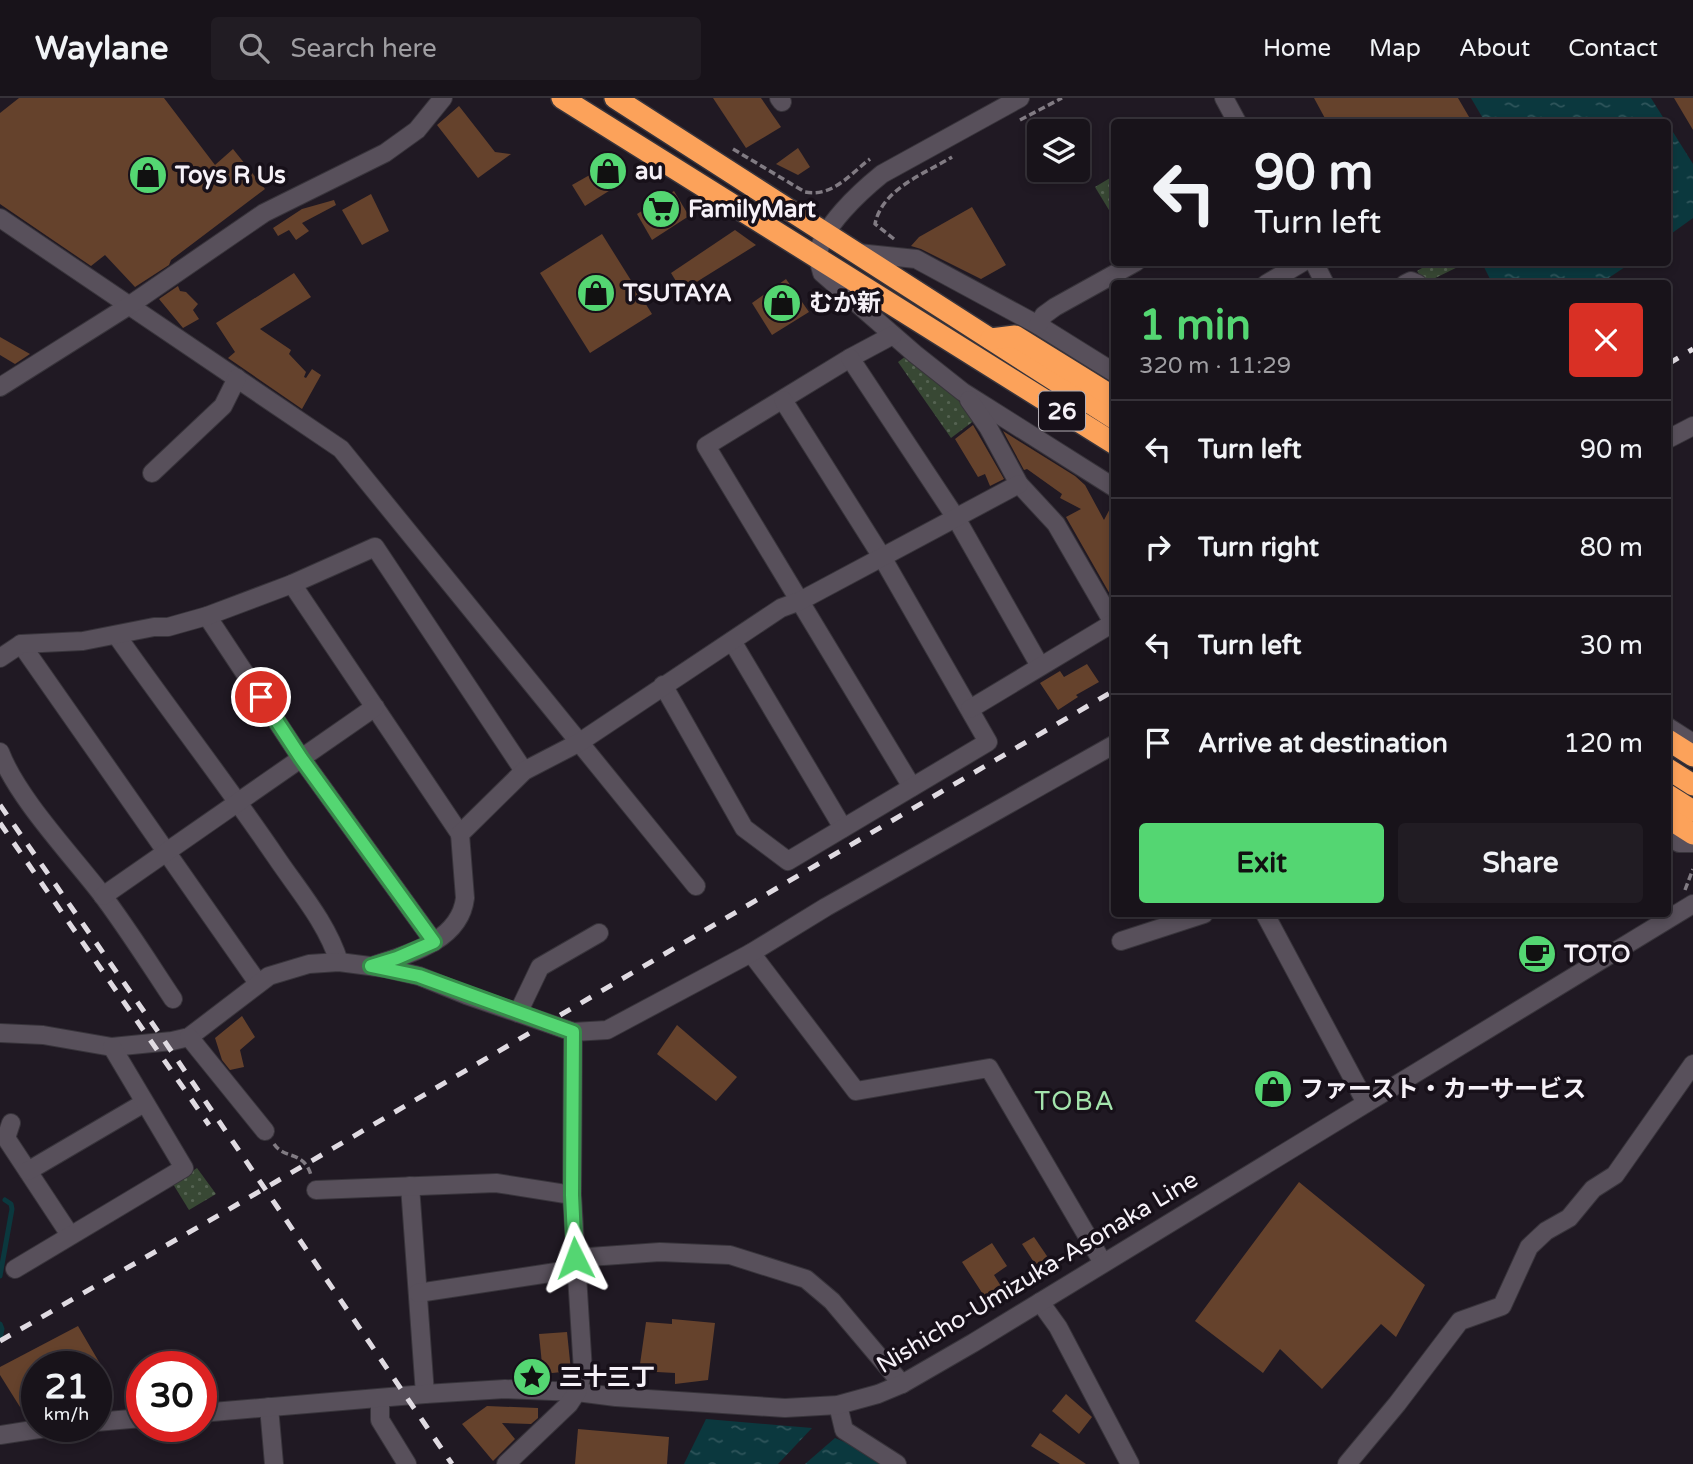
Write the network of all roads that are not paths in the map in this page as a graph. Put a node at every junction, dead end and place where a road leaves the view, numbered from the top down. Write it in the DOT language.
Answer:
graph roads {
  1 [pos="443,98"];
  2 [pos="562,98"];
  3 [pos="615,98"];
  4 [pos="1020,98"];
  5 [pos="1224,98"];
  6 [pos="1235,119"];
  7 [pos="0,218"];
  8 [pos="826,233"];
  9 [pos="859,253"];
  10 [pos="818,257"];
  11 [pos="1129,266"];
  12 [pos="1296,266"];
  13 [pos="1273,280"];
  14 [pos="130,304"];
  15 [pos="1038,325"];
  16 [pos="892,335"];
  17 [pos="850,358"];
  18 [pos="1053,369"];
  19 [pos="1111,371"];
  20 [pos="237,378"];
  21 [pos="1004,382"];
  22 [pos="0,387"];
  23 [pos="963,392"];
  24 [pos="1111,396"];
  25 [pos="783,400"];
  26 [pos="1111,416"];
  27 [pos="1693,426"];
  28 [pos="1671,437"];
  29 [pos="1111,442"];
  30 [pos="1111,458"];
  31 [pos="152,474"];
  32 [pos="1019,484"];
  33 [pos="1111,485"];
  34 [pos="956,518"];
  35 [pos="882,557"];
  36 [pos="292,584"];
  37 [pos="800,601"];
  38 [pos="207,616"];
  39 [pos="1111,619"];
  40 [pos="1111,626"];
  41 [pos="117,636"];
  42 [pos="732,641"];
  43 [pos="21,644"];
  44 [pos="0,658"];
  45 [pos="1040,666"];
  46 [pos="663,685"];
  47 [pos="374,707"];
  48 [pos="970,709"];
  49 [pos="1671,729"];
  50 [pos="580,742"];
  51 [pos="1671,742"];
  52 [pos="1693,743"];
  53 [pos="1111,746"];
  54 [pos="0,752"];
  55 [pos="1693,756"];
  56 [pos="301,758"];
  57 [pos="524,771"];
  58 [pos="1671,771"];
  59 [pos="1693,785"];
  60 [pos="912,787"];
  61 [pos="1671,797"];
  62 [pos="238,801"];
  63 [pos="1693,811"];
  64 [pos="1671,820"];
  65 [pos="843,828"];
  66 [pos="460,834"];
  67 [pos="1693,834"];
  68 [pos="1671,838"];
  69 [pos="1693,843"];
  70 [pos="166,852"];
  71 [pos="696,886"];
  72 [pos="103,896"];
  73 [pos="1689,898"];
  74 [pos="1671,909"];
  75 [pos="1183,917"];
  76 [pos="1267,917"];
  77 [pos="1659,917"];
  78 [pos="1149,922"];
  79 [pos="599,933"];
  80 [pos="1121,941"];
  81 [pos="434,942"];
  82 [pos="751,953"];
  83 [pos="340,962"];
  84 [pos="371,966"];
  85 [pos="258,983"];
  86 [pos="173,999"];
  87 [pos="517,1013"];
  88 [pos="573,1032"];
  89 [pos="0,1033"];
  90 [pos="181,1039"];
  91 [pos="112,1047"];
  92 [pos="1693,1064"];
  93 [pos="144,1103"];
  94 [pos="1366,1103"];
  95 [pos="11,1123"];
  96 [pos="265,1131"];
  97 [pos="28,1171"];
  98 [pos="410,1186"];
  99 [pos="316,1190"];
  100 [pos="572,1195"];
  101 [pos="69,1235"];
  102 [pos="575,1263"];
  103 [pos="1103,1264"];
  104 [pos="15,1269"];
  105 [pos="418,1293"];
  106 [pos="1040,1302"];
  107 [pos="902,1384"];
  108 [pos="577,1392"];
  109 [pos="425,1394"];
  110 [pos="380,1398"];
  111 [pos="838,1405"];
  112 [pos="269,1407"];
  113 [pos="217,1412"];
  114 [pos="21,1432"];
  115 [pos="0,1435"];
  116 [pos="274,1464"];
  117 [pos="407,1464"];
  118 [pos="506,1464"];
  119 [pos="897,1464"];
  120 [pos="1130,1464"];
  121 [pos="1347,1464"];
  1 -- 14 [label="street"];
  2 -- 10 [label="highway, 26"];
  3 -- 8 [label="highway"];
  4 -- 8 [label="street"];
  5 -- 6 [label="street"];
  7 -- 14 [label="street"];
  8 -- 9 [label="highway"];
  8 -- 10 [label="street"];
  9 -- 15 [label="street"];
  9 -- 18 [label="highway"];
  10 -- 16 [label="street"];
  10 -- 21 [label="highway, 26"];
  11 -- 15 [label="street"];
  12 -- 13 [label="street"];
  14 -- 20 [label="street"];
  14 -- 22 [label="street"];
  15 -- 19 [label="street"];
  16 -- 17 [label="street"];
  16 -- 23 [label="street"];
  17 -- 25 [label="street"];
  17 -- 34 [label="street"];
  18 -- 24 [label="highway"];
  18 -- 26 [label="highway, 26"];
  20 -- 31 [label="street"];
  20 -- 50 [label="street"];
  21 -- 29 [label="highway, 26"];
  21 -- 30 [label="highway"];
  23 -- 32 [label="street"];
  23 -- 33 [label="street"];
  25 -- 35 [label="street"];
  25 -- 37 [label="street"];
  27 -- 28 [label="street"];
  32 -- 34 [label="street"];
  32 -- 39 [label="street"];
  34 -- 35 [label="street"];
  34 -- 45 [label="street"];
  35 -- 37 [label="street"];
  35 -- 48 [label="street"];
  36 -- 38 [label="street"];
  36 -- 47 [label="street"];
  36 -- 57 [label="street"];
  37 -- 42 [label="street"];
  37 -- 60 [label="street"];
  38 -- 41 [label="street"];
  38 -- 56 [label="street"];
  40 -- 45 [label="street"];
  41 -- 43 [label="street"];
  41 -- 62 [label="street"];
  42 -- 46 [label="street"];
  42 -- 65 [label="street"];
  43 -- 44 [label="street"];
  43 -- 70 [label="street"];
  45 -- 48 [label="street"];
  46 -- 50 [label="street"];
  46 -- 65 [label="street"];
  47 -- 56 [label="street"];
  47 -- 66 [label="street"];
  48 -- 60 [label="street"];
  49 -- 52 [label="street"];
  50 -- 57 [label="street"];
  50 -- 71 [label="street"];
  51 -- 55 [label="highway"];
  53 -- 82 [label="street"];
  54 -- 72 [label="street"];
  56 -- 62 [label="street"];
  56 -- 81 [label="street"];
  57 -- 66 [label="street"];
  58 -- 59 [label="highway"];
  60 -- 65 [label="street"];
  61 -- 63 [label="highway"];
  62 -- 70 [label="street"];
  62 -- 83 [label="street"];
  64 -- 67 [label="highway"];
  66 -- 81 [label="street"];
  68 -- 69 [label="street"];
  70 -- 72 [label="street"];
  70 -- 85 [label="street"];
  72 -- 86 [label="street"];
  73 -- 74 [label="street, Nishicho-Umizuka-Asonaka Line"];
  75 -- 78 [label="street"];
  76 -- 94 [label="street"];
  77 -- 94 [label="street, Nishicho-Umizuka-Asonaka Line"];
  78 -- 80 [label="street"];
  79 -- 87 [label="street"];
  81 -- 84 [label="street"];
  82 -- 88 [label="street"];
  82 -- 103 [label="street"];
  83 -- 84 [label="street"];
  83 -- 85 [label="street"];
  84 -- 87 [label="street"];
  85 -- 90 [label="street"];
  87 -- 88 [label="street"];
  88 -- 100 [label="street"];
  89 -- 91 [label="street"];
  90 -- 91 [label="street"];
  90 -- 96 [label="street"];
  91 -- 93 [label="street"];
  92 -- 121 [label="street"];
  93 -- 97 [label="street"];
  93 -- 101 [label="street"];
  94 -- 103 [label="street, Nishicho-Umizuka-Asonaka Line"];
  95 -- 97 [label="street"];
  97 -- 101 [label="street"];
  98 -- 99 [label="street"];
  98 -- 100 [label="street"];
  98 -- 105 [label="street"];
  100 -- 102 [label="street"];
  101 -- 104 [label="street"];
  102 -- 105 [label="street"];
  102 -- 107 [label="street"];
  102 -- 108 [label="street"];
  103 -- 106 [label="street, Nishicho-Umizuka-Asonaka Line"];
  105 -- 109 [label="street"];
  106 -- 107 [label="street, Nishicho-Umizuka-Asonaka Line"];
  106 -- 120 [label="street"];
  107 -- 111 [label="street, Nishicho-Umizuka-Asonaka Line"];
  108 -- 109 [label="street, Nishicho-Umizuka-Asonaka Line"];
  108 -- 111 [label="street, Nishicho-Umizuka-Asonaka Line"];
  108 -- 118 [label="street"];
  109 -- 110 [label="street, Nishicho-Umizuka-Asonaka Line"];
  110 -- 112 [label="street, Nishicho-Umizuka-Asonaka Line"];
  110 -- 117 [label="street"];
  111 -- 119 [label="street"];
  112 -- 113 [label="street, Nishicho-Umizuka-Asonaka Line"];
  112 -- 116 [label="street"];
  114 -- 115 [label="street"];
}
